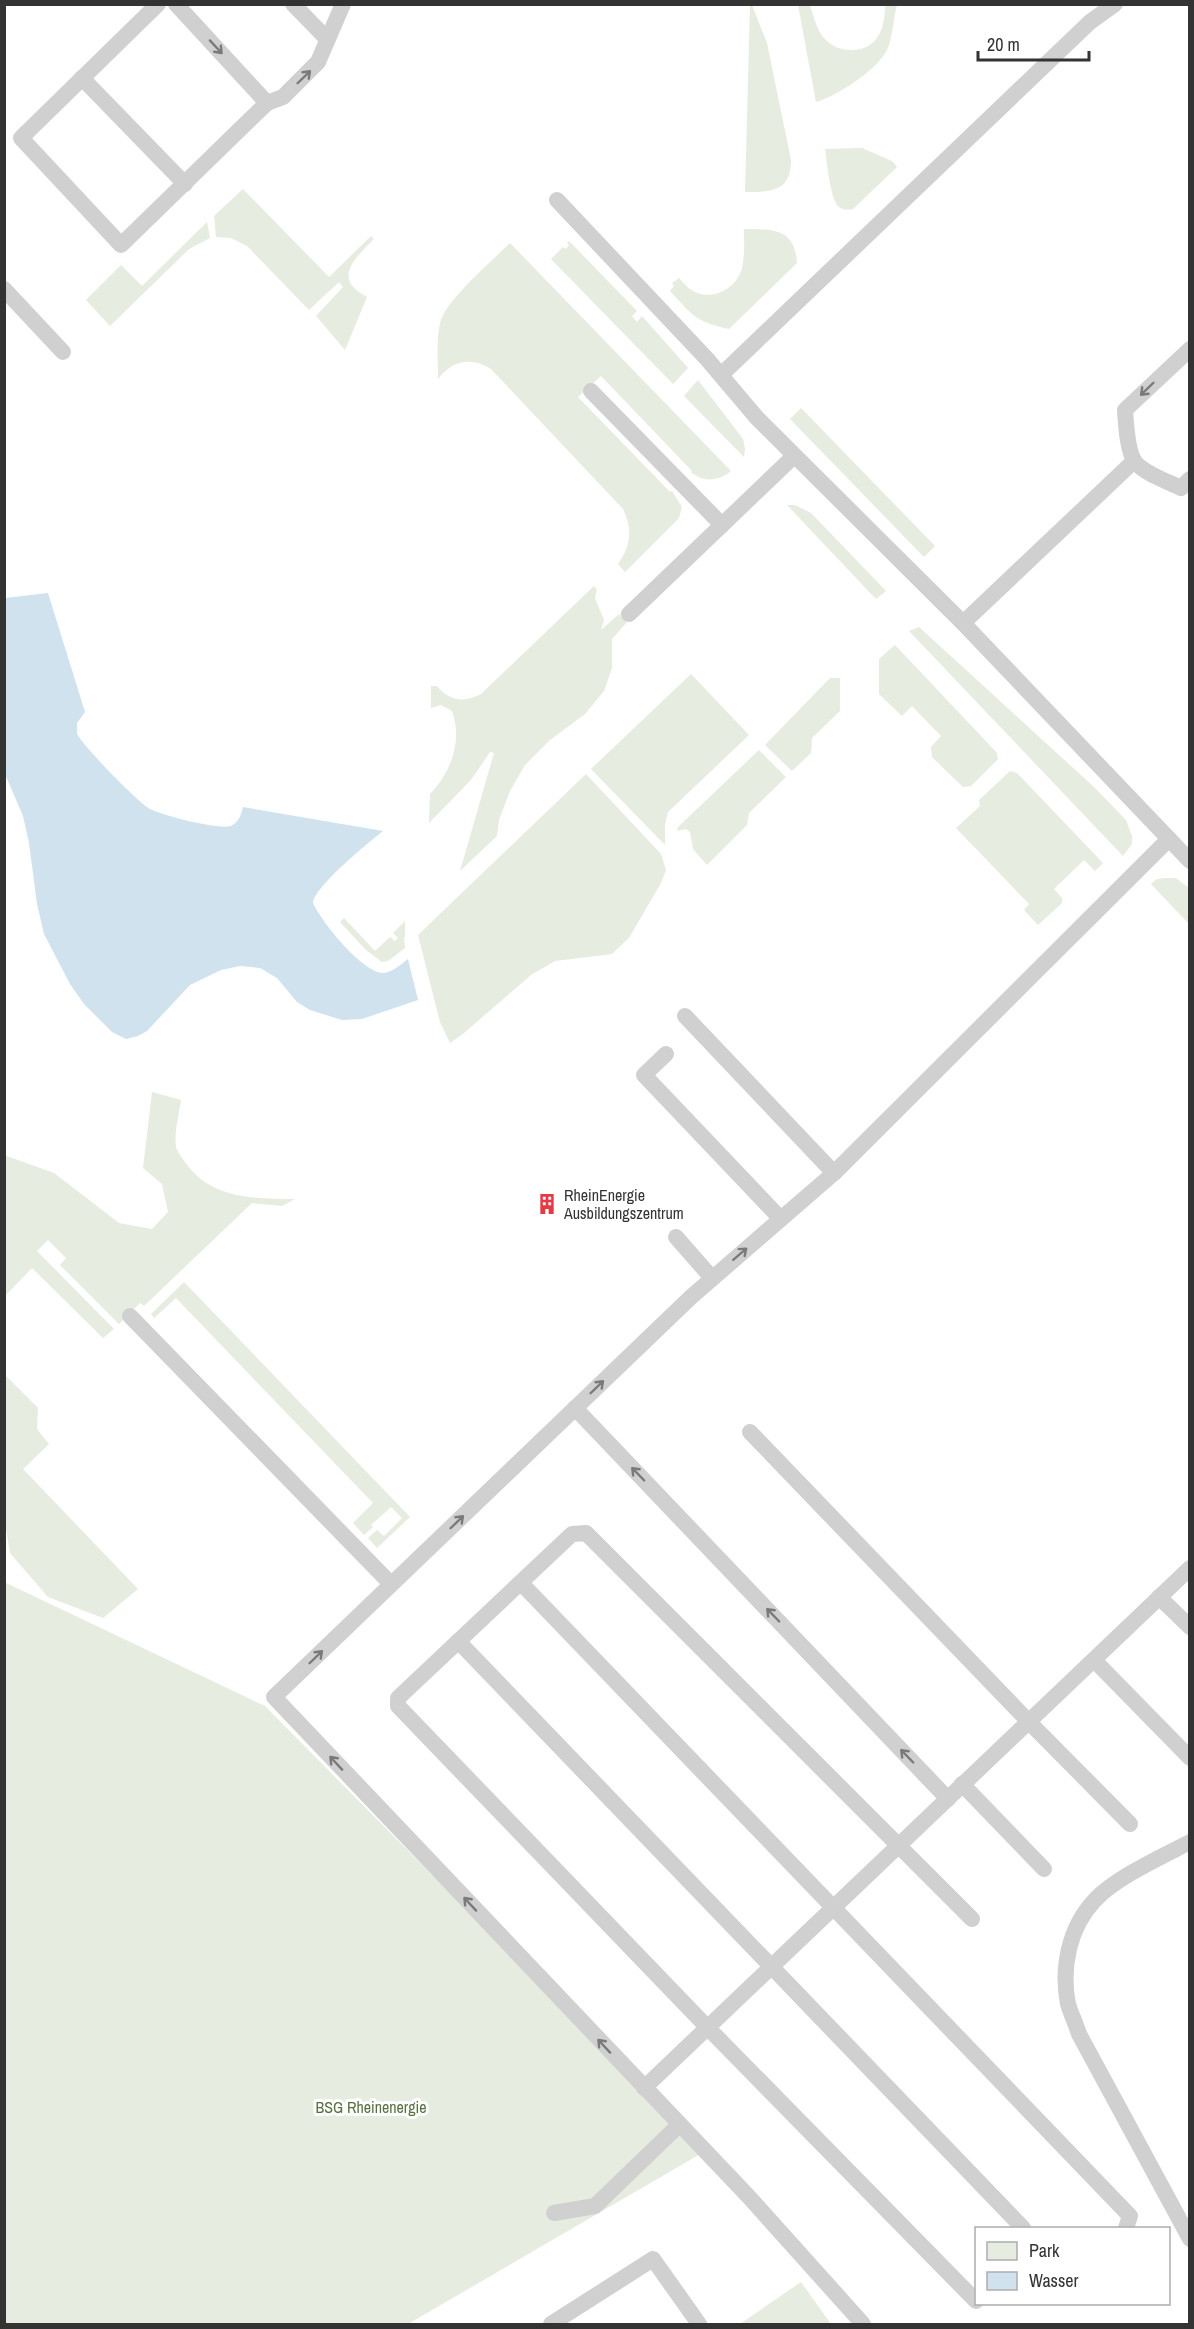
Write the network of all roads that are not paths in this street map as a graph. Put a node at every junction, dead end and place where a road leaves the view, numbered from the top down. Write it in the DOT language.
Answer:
graph roads {
  1 [pos="158,4"];
  2 [pos="176,4"];
  3 [pos="293,4"];
  4 [pos="343,4"];
  5 [pos="1115,4"];
  6 [pos="327,39"];
  7 [pos="82,78"];
  8 [pos="267,103"];
  9 [pos="185,184"];
  10 [pos="556,200"];
  11 [pos="4,289"];
  12 [pos="1190,349"];
  13 [pos="63,352"];
  14 [pos="721,375"];
  15 [pos="591,391"];
  16 [pos="794,456"];
  17 [pos="1134,461"];
  18 [pos="1190,479"];
  19 [pos="722,525"];
  20 [pos="629,614"];
  21 [pos="963,624"];
  22 [pos="1168,839"];
  23 [pos="1190,861"];
  24 [pos="685,1016"];
  25 [pos="666,1054"];
  26 [pos="834,1173"];
  27 [pos="781,1219"];
  28 [pos="676,1238"];
  29 [pos="712,1278"];
  30 [pos="130,1316"];
  31 [pos="575,1408"];
  32 [pos="750,1432"];
  33 [pos="1190,1568"];
  34 [pos="521,1583"];
  35 [pos="391,1584"];
  36 [pos="1159,1597"];
  37 [pos="1190,1627"];
  38 [pos="458,1641"];
  39 [pos="1094,1660"];
  40 [pos="1029,1722"];
  41 [pos="1190,1758"];
  42 [pos="962,1784"];
  43 [pos="948,1799"];
  44 [pos="1130,1824"];
  45 [pos="1190,1842"];
  46 [pos="900,1845"];
  47 [pos="1044,1869"];
  48 [pos="835,1907"];
  49 [pos="972,1919"];
  50 [pos="771,1968"];
  51 [pos="708,2028"];
  52 [pos="644,2088"];
  53 [pos="679,2125"];
  54 [pos="554,2213"];
  55 [pos="1021,2227"];
  56 [pos="1127,2227"];
  57 [pos="1190,2239"];
  58 [pos="975,2300"];
  59 [pos="551,2325"];
  60 [pos="699,2325"];
  61 [pos="863,2325"];
  1 -- 7 [label="lane"];
  2 -- 8 [label="lane, one-way"];
  3 -- 6 [label="lane"];
  4 -- 6 [label="lane"];
  5 -- 14 [label="lane"];
  8 -- 6 [label="lane, one-way"];
  7 -- 9 [label="lane"];
  7 -- 9 [label="lane"];
  8 -- 9 [label="lane"];
  10 -- 14 [label="lane"];
  11 -- 13 [label="lane"];
  12 -- 17 [label="lane, one-way"];
  14 -- 16 [label="lane"];
  15 -- 19 [label="lane"];
  16 -- 19 [label="lane"];
  16 -- 21 [label="lane"];
  17 -- 18 [label="lane"];
  17 -- 21 [label="lane"];
  19 -- 20 [label="lane"];
  21 -- 22 [label="lane"];
  22 -- 23 [label="lane"];
  22 -- 26 [label="lane"];
  24 -- 26 [label="lane"];
  25 -- 27 [label="lane"];
  26 -- 27 [label="lane"];
  29 -- 27 [label="lane, one-way"];
  28 -- 29 [label="lane"];
  31 -- 29 [label="lane, one-way"];
  30 -- 35 [label="lane"];
  35 -- 31 [label="lane, one-way"];
  43 -- 31 [label="lane, one-way"];
  32 -- 40 [label="lane"];
  33 -- 36 [label="lane"];
  34 -- 38 [label="lane"];
  34 -- 46 [label="lane"];
  34 -- 48 [label="lane"];
  52 -- 35 [label="lane, one-way"];
  36 -- 37 [label="lane"];
  36 -- 39 [label="lane"];
  38 -- 50 [label="lane"];
  38 -- 51 [label="lane"];
  39 -- 40 [label="lane"];
  39 -- 41 [label="lane"];
  40 -- 42 [label="lane"];
  40 -- 44 [label="lane"];
  42 -- 43 [label="lane"];
  42 -- 47 [label="lane"];
  43 -- 46 [label="lane"];
  45 -- 57 [label="lane"];
  46 -- 48 [label="lane"];
  46 -- 49 [label="lane"];
  48 -- 50 [label="lane"];
  48 -- 56 [label="lane"];
  50 -- 51 [label="lane"];
  50 -- 55 [label="lane"];
  51 -- 52 [label="lane"];
  51 -- 58 [label="lane"];
  52 -- 53 [label="lane"];
  53 -- 54 [label="lane"];
  53 -- 61 [label="lane"];
  59 -- 60 [label="lane"];
}
